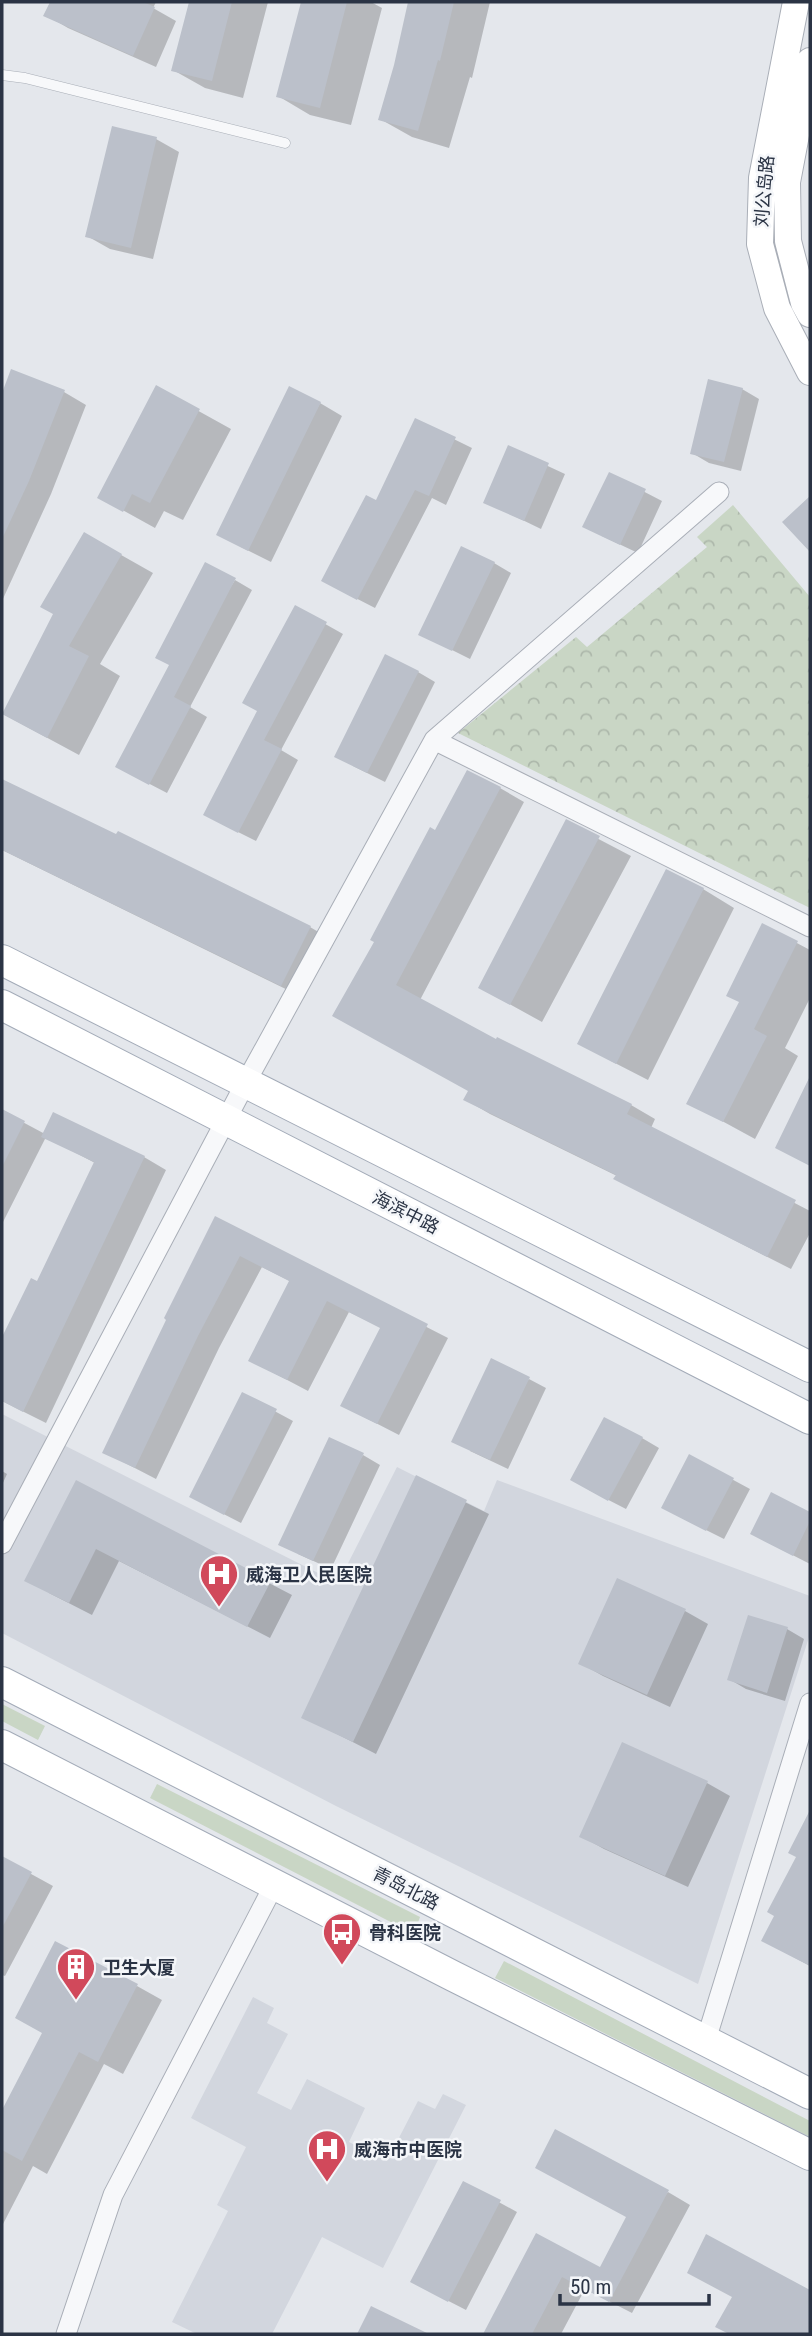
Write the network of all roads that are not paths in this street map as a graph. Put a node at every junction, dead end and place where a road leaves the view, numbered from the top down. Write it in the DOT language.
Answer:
graph roads {
  1 [pos="796,2"];
  2 [pos="810,61"];
  3 [pos="2,75"];
  4 [pos="285,143"];
  5 [pos="810,314"];
  6 [pos="810,372"];
  7 [pos="719,492"];
  8 [pos="434,740"];
  9 [pos="810,927"];
  10 [pos="2,960"];
  11 [pos="2,1005"];
  12 [pos="246,1082"];
  13 [pos="226,1120"];
  14 [pos="810,1367"];
  15 [pos="810,1419"];
  16 [pos="2,1544"];
  17 [pos="2,1682"];
  18 [pos="810,1703"];
  19 [pos="2,1745"];
  20 [pos="274,1885"];
  21 [pos="706,2040"];
  22 [pos="810,2094"];
  23 [pos="810,2155"];
  24 [pos="66,2334"];
  1 -- 6 [label="main road, 刘公岛路"];
  2 -- 5 [label="main road, 刘公岛路"];
  3 -- 4 [label="lane"];
  7 -- 8 [label="street"];
  8 -- 9 [label="street"];
  8 -- 12 [label="street"];
  10 -- 12 [label="main road"];
  11 -- 13 [label="main road, 海滨中路"];
  12 -- 13 [label="street"];
  12 -- 14 [label="main road"];
  13 -- 15 [label="main road, 海滨中路"];
  13 -- 16 [label="street"];
  17 -- 21 [label="main road, 青岛北路"];
  18 -- 21 [label="street"];
  19 -- 20 [label="main road"];
  20 -- 23 [label="main road"];
  20 -- 24 [label="street"];
  21 -- 22 [label="main road, 青岛北路"];
}
